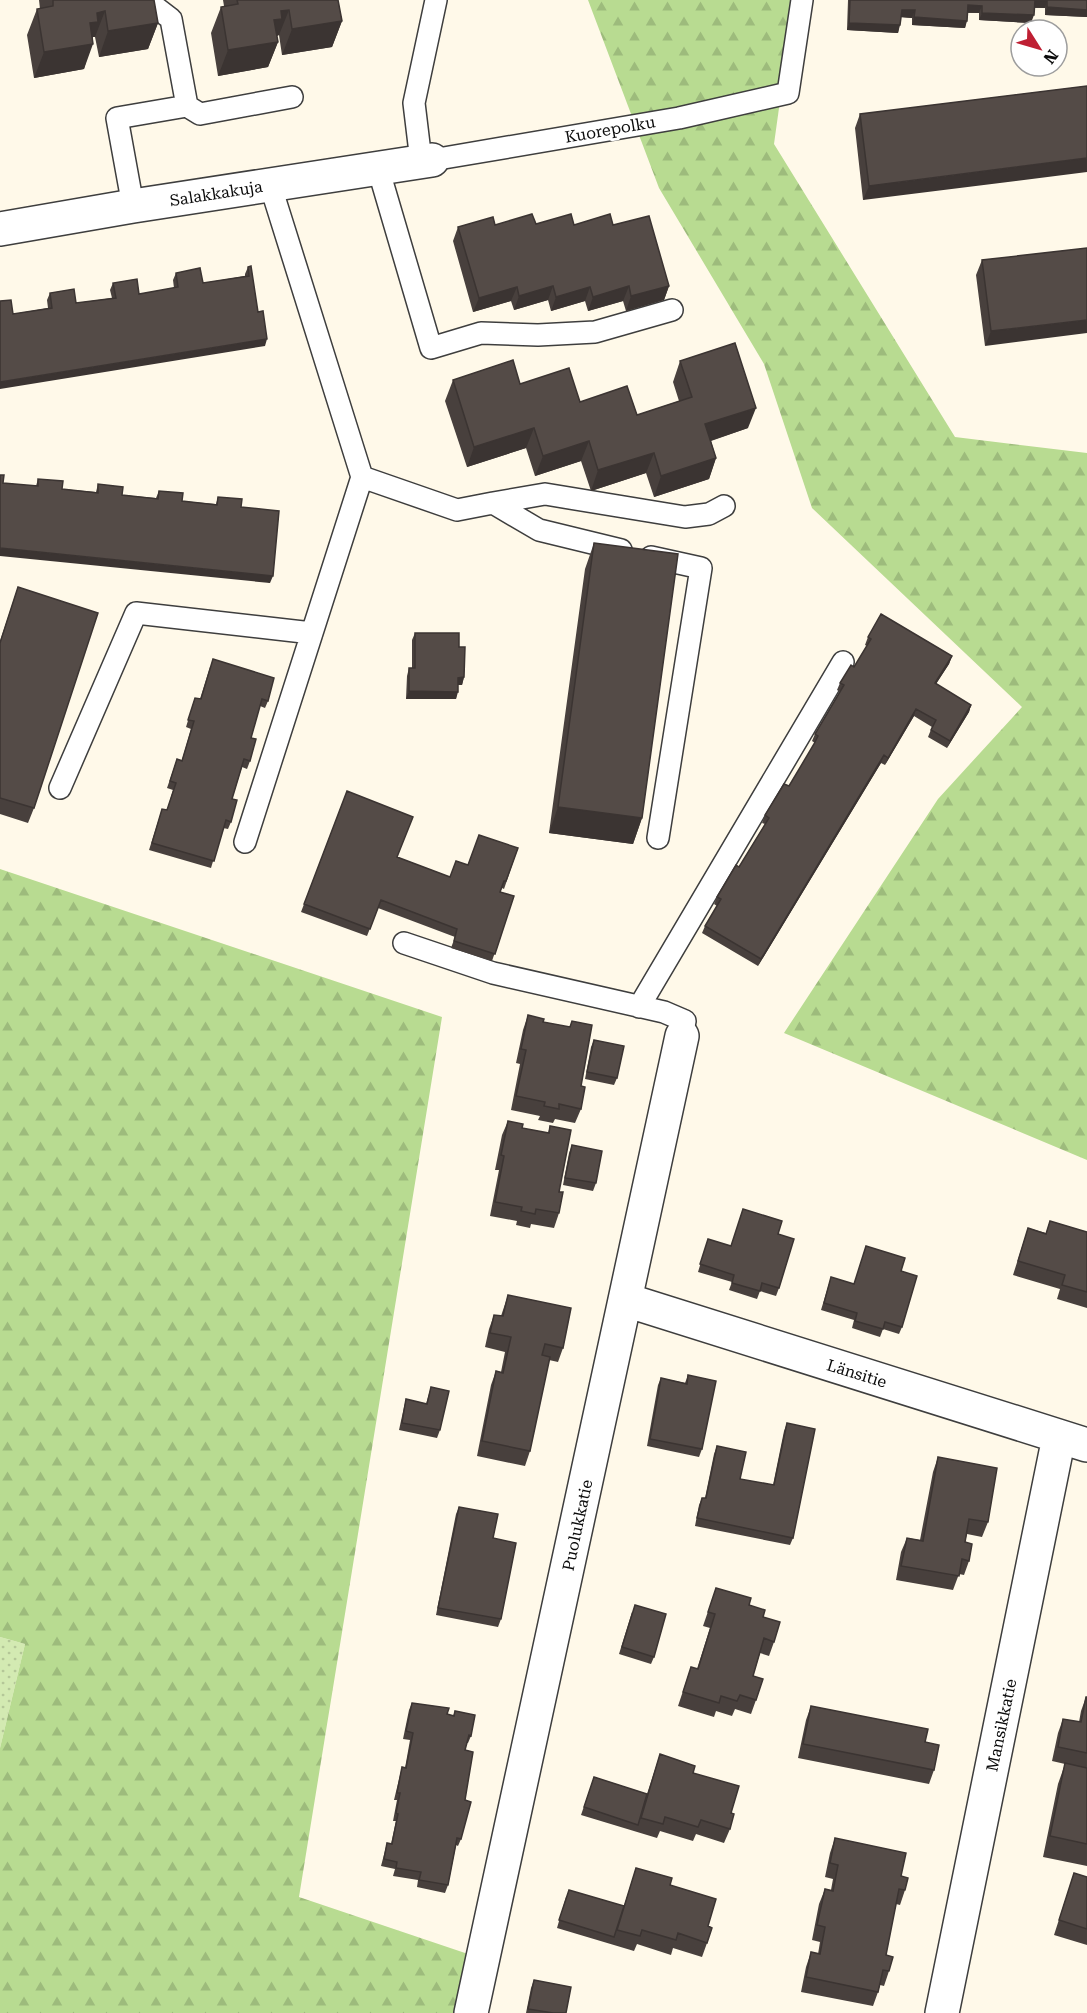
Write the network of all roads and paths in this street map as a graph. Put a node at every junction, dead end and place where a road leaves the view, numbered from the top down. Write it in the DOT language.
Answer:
graph roads {
  1 [pos="146,0"];
  2 [pos="436,0"];
  3 [pos="802,0"];
  4 [pos="292,97"];
  5 [pos="187,106"];
  6 [pos="426,161"];
  7 [pos="378,168"];
  8 [pos="270,184"];
  9 [pos="133,206"];
  10 [pos="0,229"];
  11 [pos="672,310"];
  12 [pos="362,477"];
  13 [pos="493,503"];
  14 [pos="724,506"];
  15 [pos="312,633"];
  16 [pos="843,662"];
  17 [pos="60,788"];
  18 [pos="658,838"];
  19 [pos="245,842"];
  20 [pos="404,943"];
  21 [pos="639,1007"];
  22 [pos="682,1036"];
  23 [pos="626,1300"];
  24 [pos="1073,1441"];
  25 [pos="471,2013"];
  26 [pos="942,2013"];
  1 -- 5 [label="lane"];
  2 -- 6 [label="lane"];
  3 -- 6 [label="lane, Kuorepolku"];
  4 -- 5 [label="lane"];
  5 -- 9 [label="lane"];
  6 -- 7 [label="street, Salakkakuja"];
  7 -- 8 [label="street, Salakkakuja"];
  7 -- 11 [label="lane"];
  8 -- 9 [label="street, Salakkakuja"];
  8 -- 12 [label="lane"];
  9 -- 10 [label="street, Salakkakuja"];
  12 -- 13 [label="lane"];
  12 -- 15 [label="lane"];
  13 -- 14 [label="lane"];
  13 -- 18 [label="lane"];
  15 -- 17 [label="lane"];
  15 -- 19 [label="lane"];
  16 -- 21 [label="lane"];
  20 -- 21 [label="lane"];
  21 -- 22 [label="lane"];
  22 -- 23 [label="street, Puolukkatie"];
  23 -- 24 [label="street, Länsitie"];
  23 -- 25 [label="street, Puolukkatie"];
  24 -- 26 [label="street, Mansikkatie"];
}
